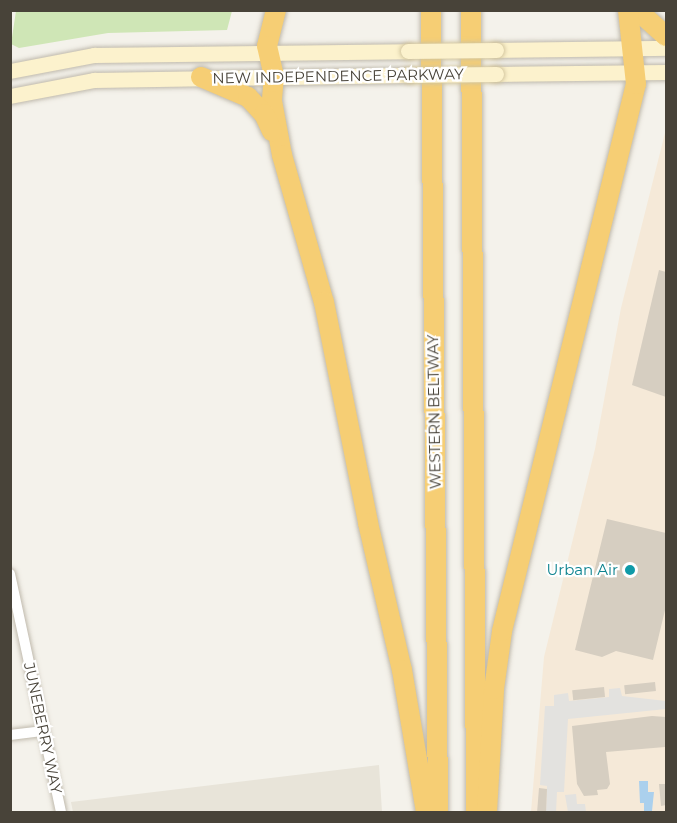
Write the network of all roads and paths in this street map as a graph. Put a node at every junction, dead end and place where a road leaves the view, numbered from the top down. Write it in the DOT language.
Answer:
graph roads {
  1 [pos="276,10"];
  2 [pos="431,10"];
  3 [pos="471,10"];
  4 [pos="628,10"];
  5 [pos="637,10"];
  6 [pos="666,36"];
  7 [pos="634,48"];
  8 [pos="666,48"];
  9 [pos="269,53"];
  10 [pos="10,71"];
  11 [pos="637,72"];
  12 [pos="666,72"];
  13 [pos="274,76"];
  14 [pos="201,77"];
  15 [pos="10,96"];
  16 [pos="282,155"];
  17 [pos="10,574"];
  18 [pos="44,731"];
  19 [pos="10,735"];
  20 [pos="61,813"];
  21 [pos="426,813"];
  22 [pos="438,813"];
  23 [pos="476,813"];
  24 [pos="487,813"];
  1 -- 9 [label="highway"];
  2 -- 22 [label="highway, WESTERN BELTWAY"];
  3 -- 23 [label="highway"];
  4 -- 7 [label="highway"];
  5 -- 6 [label="highway"];
  7 -- 8 [label="main road, NEW INDEPENDENCE PARKWAY"];
  7 -- 9 [label="main road, NEW INDEPENDENCE PARKWAY, bridge"];
  7 -- 11 [label="highway"];
  9 -- 10 [label="main road, NEW INDEPENDENCE PARKWAY"];
  9 -- 13 [label="highway"];
  11 -- 12 [label="main road, NEW INDEPENDENCE PARKWAY"];
  11 -- 13 [label="main road, NEW INDEPENDENCE PARKWAY, bridge"];
  11 -- 24 [label="highway"];
  13 -- 14 [label="main road, NEW INDEPENDENCE PARKWAY"];
  13 -- 16 [label="highway"];
  14 -- 15 [label="main road, NEW INDEPENDENCE PARKWAY"];
  14 -- 16 [label="highway"];
  16 -- 21 [label="highway"];
  17 -- 18 [label="street, JUNEBERRY WAY"];
  18 -- 19 [label="street"];
  18 -- 20 [label="street, JUNEBERRY WAY"];
}
